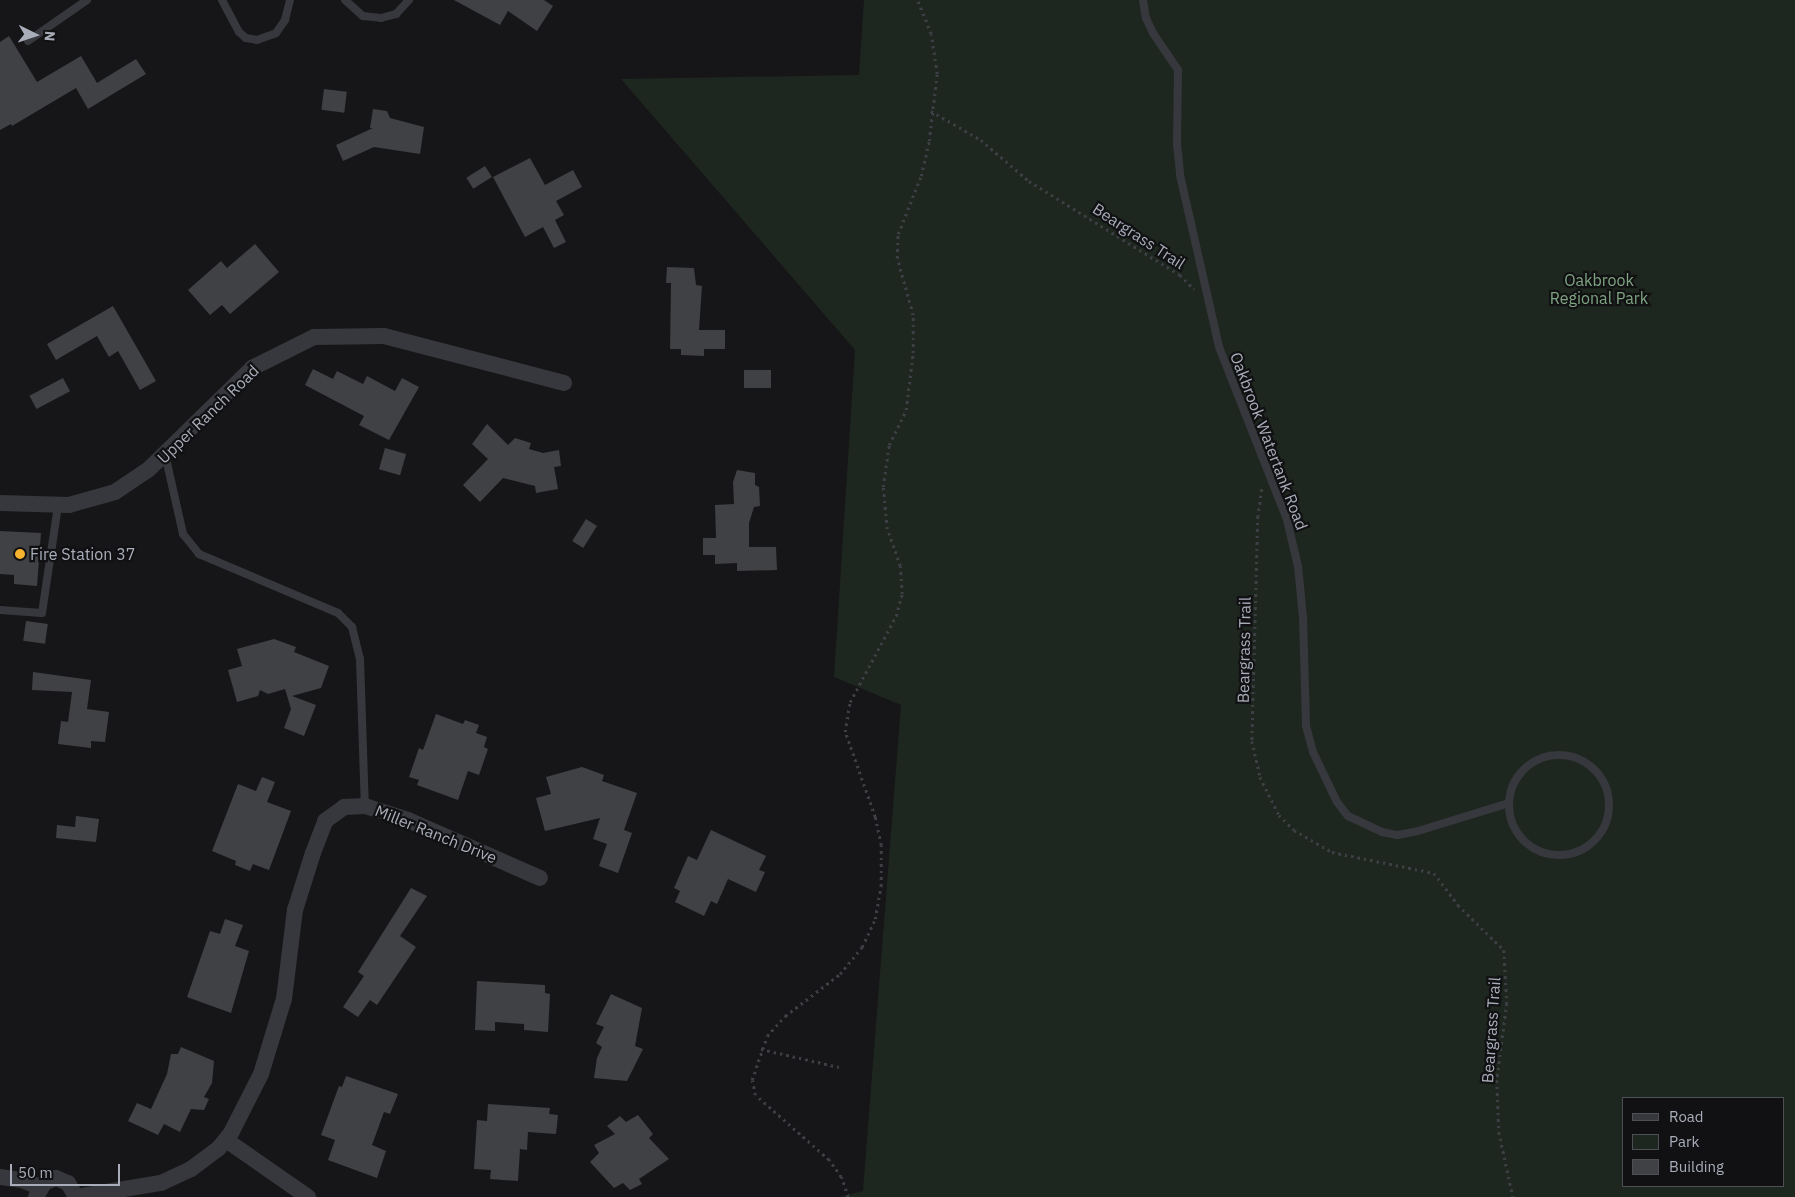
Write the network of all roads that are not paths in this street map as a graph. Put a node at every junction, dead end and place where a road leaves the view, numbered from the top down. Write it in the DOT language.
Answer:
graph roads {
  1 [pos="87,0"];
  2 [pos="222,0"];
  3 [pos="290,0"];
  4 [pos="345,0"];
  5 [pos="409,0"];
  6 [pos="1143,0"];
  7 [pos="28,40"];
  8 [pos="564,382"];
  9 [pos="165,454"];
  10 [pos="0,503"];
  11 [pos="58,506"];
  12 [pos="0,610"];
  13 [pos="1509,803"];
  14 [pos="365,806"];
  15 [pos="540,878"];
  16 [pos="226,1140"];
  17 [pos="0,1177"];
  18 [pos="38,1192"];
  19 [pos="76,1197"];
  20 [pos="308,1197"];
  1 -- 7 [label="lane"];
  2 -- 3 [label="lane"];
  4 -- 5 [label="lane"];
  6 -- 13 [label="lane, Oakbrook Watertank Road"];
  8 -- 9 [label="street, Upper Ranch Road"];
  9 -- 11 [label="street, Upper Ranch Road"];
  9 -- 14 [label="lane"];
  10 -- 11 [label="street, Upper Ranch Road"];
  11 -- 12 [label="lane"];
  13 -- 13 [label="lane"];
  14 -- 15 [label="street, Miller Ranch Drive"];
  14 -- 16 [label="street, Miller Ranch Drive"];
  16 -- 19 [label="street, Miller Ranch Drive"];
  16 -- 20 [label="street"];
  17 -- 18 [label="street, Miller Ranch Drive"];
  18 -- 19 [label="street, Miller Ranch Drive"];
}
